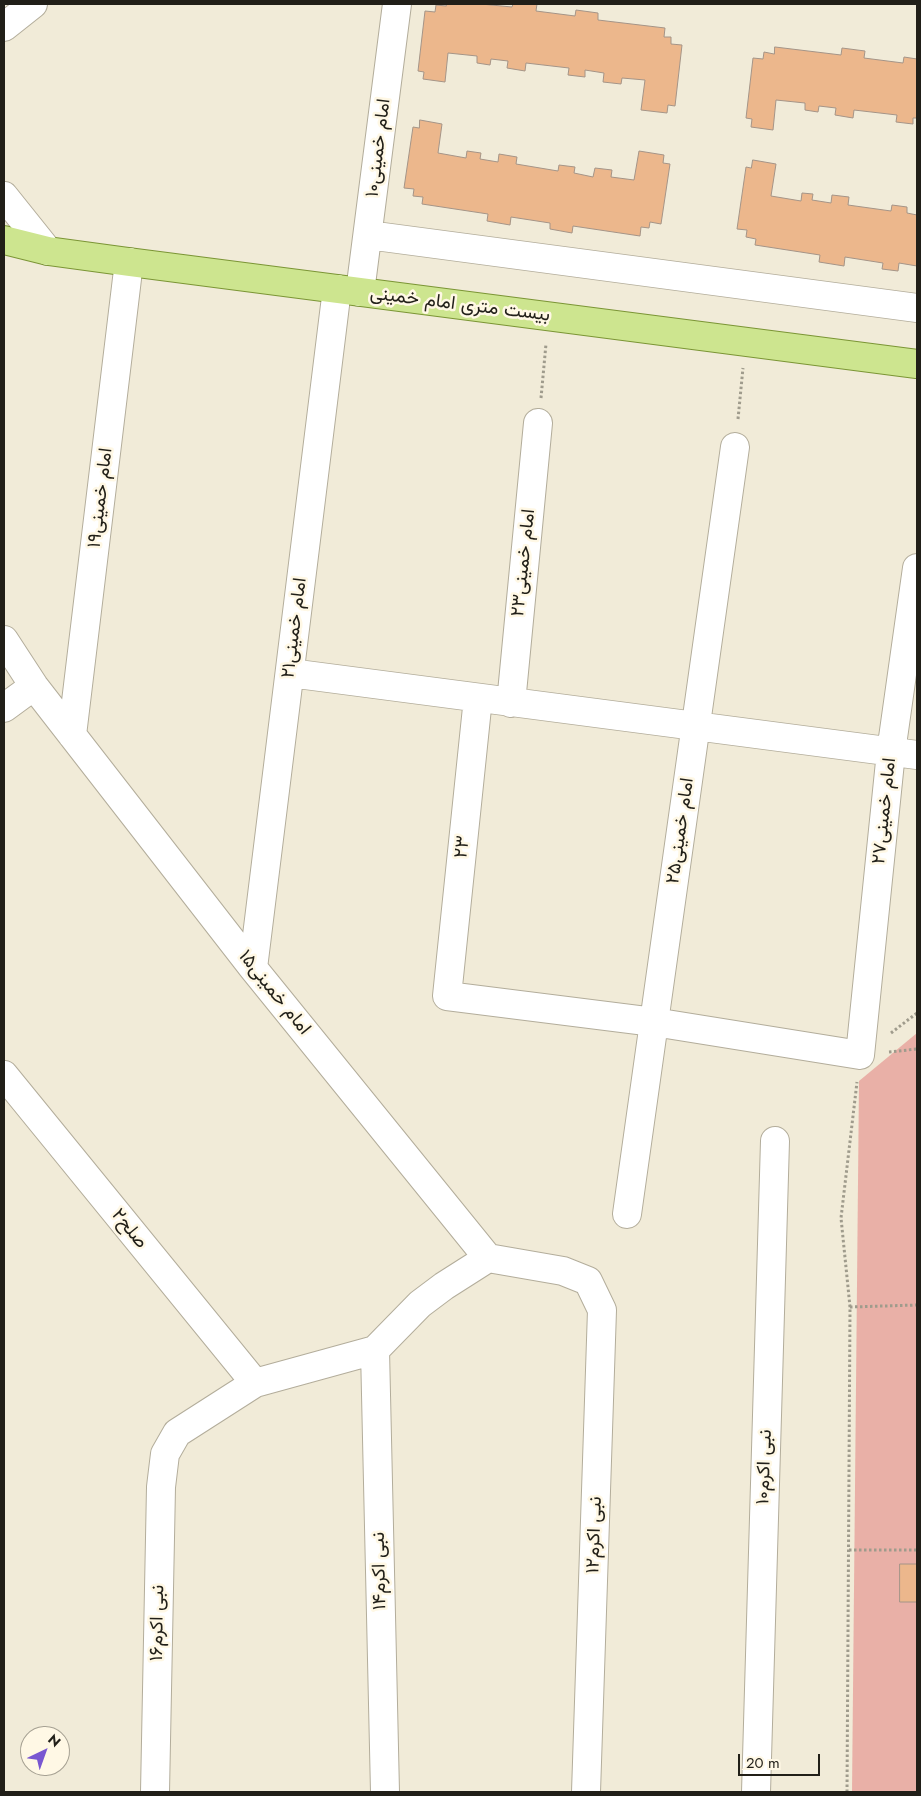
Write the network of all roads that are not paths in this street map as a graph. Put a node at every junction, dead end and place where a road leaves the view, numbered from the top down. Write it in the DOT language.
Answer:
graph roads {
  1 [pos="33,4"];
  2 [pos="397,4"];
  3 [pos="4,27"];
  4 [pos="4,196"];
  5 [pos="368,235"];
  6 [pos="4,240"];
  7 [pos="48,251"];
  8 [pos="129,262"];
  9 [pos="349,290"];
  10 [pos="917,308"];
  11 [pos="917,364"];
  12 [pos="538,423"];
  13 [pos="735,447"];
  14 [pos="917,568"];
  15 [pos="4,640"];
  16 [pos="290,673"];
  17 [pos="34,686"];
  18 [pos="478,698"];
  19 [pos="511,702"];
  20 [pos="4,708"];
  21 [pos="696,727"];
  22 [pos="72,735"];
  23 [pos="904,754"];
  24 [pos="253,968"];
  25 [pos="654,1022"];
  26 [pos="4,1075"];
  27 [pos="775,1141"];
  28 [pos="627,1214"];
  29 [pos="488,1258"];
  30 [pos="375,1350"];
  31 [pos="255,1383"];
  32 [pos="155,1792"];
  33 [pos="386,1792"];
  34 [pos="586,1792"];
  35 [pos="756,1792"];
  1 -- 3 [label="street"];
  2 -- 5 [label="street, امام خمینی۱۰"];
  4 -- 7 [label="street"];
  5 -- 9 [label="street, امام خمینی۱۰"];
  5 -- 10 [label="street"];
  6 -- 7 [label="main road, بیست متری امام خمینی"];
  7 -- 8 [label="main road, بیست متری امام خمینی"];
  8 -- 9 [label="main road, بیست متری امام خمینی"];
  8 -- 22 [label="street, امام خمینی۱۹"];
  9 -- 11 [label="main road, بیست متری امام خمینی"];
  9 -- 16 [label="street, امام خمینی۲۱"];
  12 -- 19 [label="street, امام خمینی۲۳"];
  13 -- 21 [label="street, امام خمینی۲۵"];
  14 -- 23 [label="street, امام خمینی۲۷"];
  15 -- 17 [label="street, ۱۵امام خمینی"];
  16 -- 18 [label="street"];
  16 -- 24 [label="street, امام خمینی۲۱"];
  17 -- 20 [label="street"];
  17 -- 22 [label="street, ۱۵امام خمینی"];
  18 -- 19 [label="street"];
  18 -- 25 [label="street, ۲۳"];
  19 -- 21 [label="street"];
  21 -- 23 [label="street"];
  21 -- 25 [label="street, امام خمینی۲۵"];
  22 -- 24 [label="street, ۱۵امام خمینی"];
  23 -- 25 [label="street, امام خمینی۲۷"];
  24 -- 29 [label="street, ۱۵امام خمینی"];
  25 -- 28 [label="street, امام خمینی۲۵"];
  26 -- 31 [label="street, صلح۲"];
  27 -- 35 [label="street, نبی اکرم۱۰"];
  29 -- 30 [label="street"];
  29 -- 34 [label="street, نبی اکرم۱۲"];
  30 -- 31 [label="street"];
  30 -- 33 [label="street, نبی اکرم۱۴"];
  31 -- 32 [label="street, نبی اکرم۱۶"];
}
